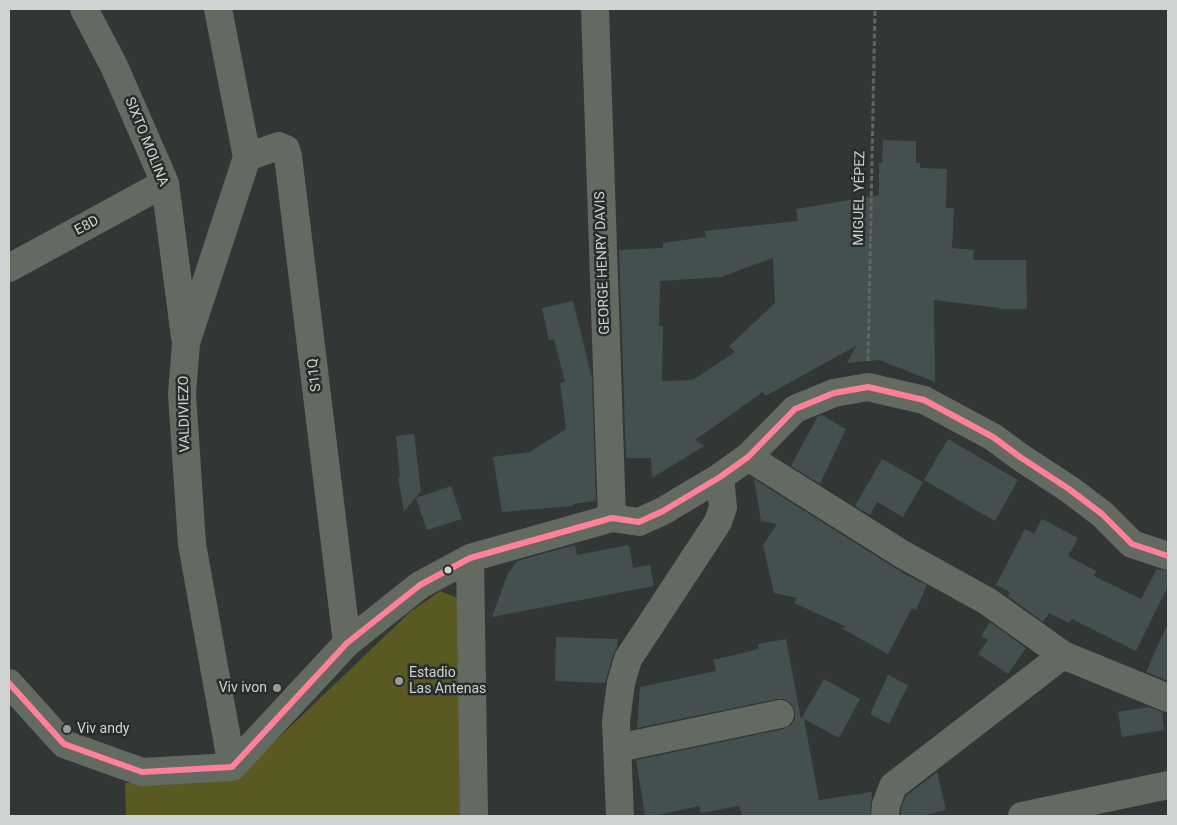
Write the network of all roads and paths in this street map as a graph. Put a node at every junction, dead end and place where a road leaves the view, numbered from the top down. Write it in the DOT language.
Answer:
graph roads {
  1 [pos="84,9"];
  2 [pos="218,9"];
  3 [pos="595,9"];
  4 [pos="875,9"];
  5 [pos="247,158"];
  6 [pos="165,183"];
  7 [pos="9,268"];
  8 [pos="186,343"];
  9 [pos="868,387"];
  10 [pos="748,457"];
  11 [pos="720,477"];
  12 [pos="612,518"];
  13 [pos="1168,556"];
  14 [pos="470,558"];
  15 [pos="347,643"];
  16 [pos="1063,655"];
  17 [pos="9,683"];
  18 [pos="1168,698"];
  19 [pos="780,714"];
  20 [pos="618,748"];
  21 [pos="232,767"];
  22 [pos="1168,785"];
  23 [pos="474,816"];
  24 [pos="620,816"];
  25 [pos="885,816"];
  26 [pos="1022,816"];
  1 -- 6 [label="street, SIXTO MOLINA"];
  2 -- 5 [label="street, VALDIVIEZO"];
  3 -- 12 [label="street, GEORGE HENRY DAVIS"];
  4 -- 9 [label="path, MIGUEL YÉPEZ"];
  5 -- 8 [label="street, VALDIVIEZO"];
  5 -- 15 [label="street, S11Q"];
  6 -- 7 [label="street, E8D"];
  6 -- 8 [label="street, SIXTO MOLINA"];
  8 -- 21 [label="street, VALDIVIEZO"];
  9 -- 10 [label="street"];
  9 -- 13 [label="street"];
  10 -- 11 [label="street"];
  10 -- 16 [label="street"];
  11 -- 12 [label="street"];
  11 -- 20 [label="street"];
  12 -- 14 [label="street"];
  14 -- 15 [label="street"];
  14 -- 23 [label="street"];
  15 -- 21 [label="street"];
  16 -- 18 [label="street"];
  16 -- 25 [label="street"];
  17 -- 21 [label="street"];
  19 -- 20 [label="street"];
  20 -- 24 [label="street"];
  22 -- 26 [label="street"];
}
